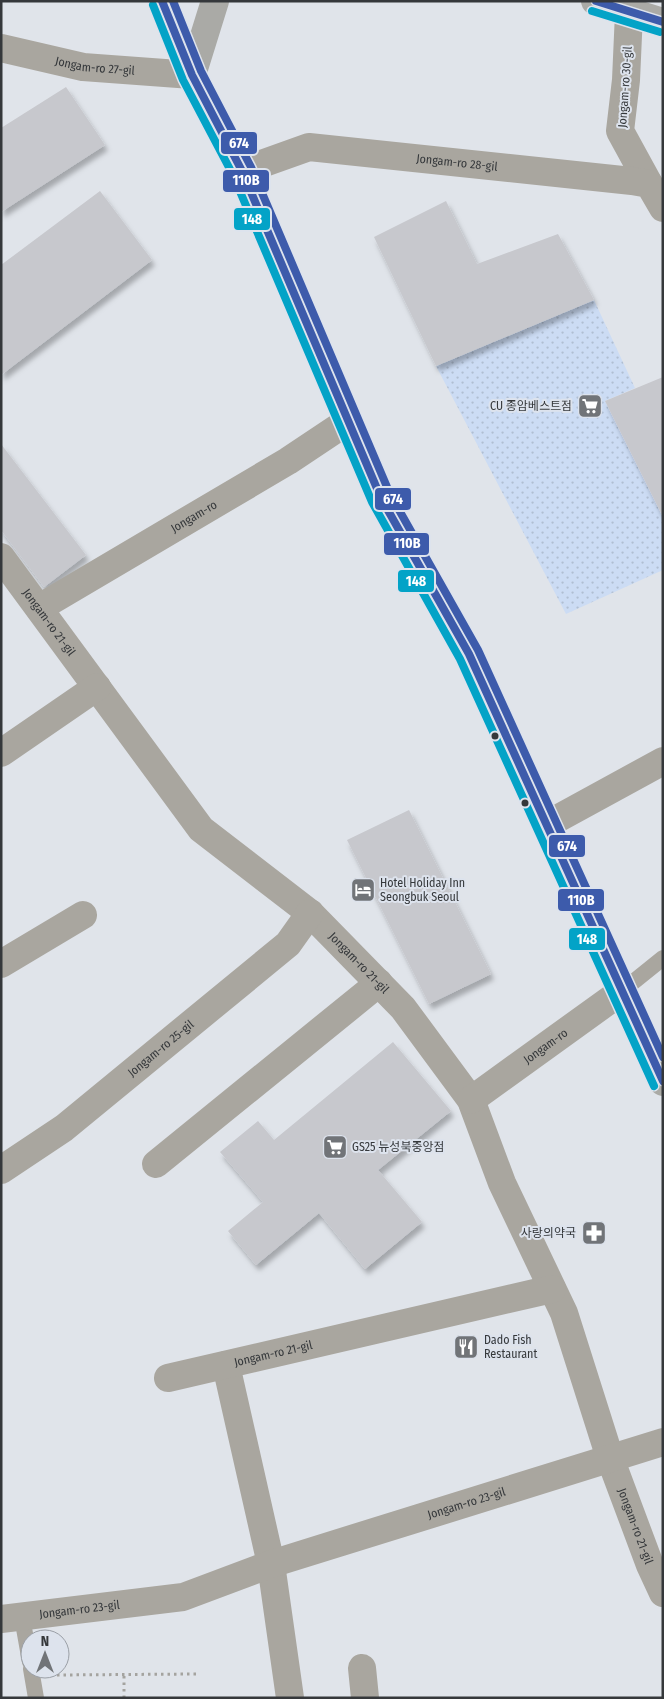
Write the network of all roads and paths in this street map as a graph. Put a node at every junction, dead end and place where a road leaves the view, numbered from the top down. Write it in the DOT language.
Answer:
graph roads {
  1 [pos="162,1"];
  2 [pos="215,1"];
  3 [pos="595,1"];
  4 [pos="628,13"];
  5 [pos="663,22"];
  6 [pos="1,48"];
  7 [pos="192,75"];
  8 [pos="242,171"];
  9 [pos="649,184"];
  10 [pos="663,208"];
  11 [pos="348,421"];
  12 [pos="1,557"];
  13 [pos="39,608"];
  14 [pos="97,687"];
  15 [pos="1,753"];
  16 [pos="663,761"];
  17 [pos="546,825"];
  18 [pos="310,914"];
  19 [pos="83,915"];
  20 [pos="663,958"];
  21 [pos="1,964"];
  22 [pos="379,983"];
  23 [pos="622,991"];
  24 [pos="663,1082"];
  25 [pos="471,1100"];
  26 [pos="156,1164"];
  27 [pos="1,1170"];
  28 [pos="552,1289"];
  29 [pos="226,1365"];
  30 [pos="168,1378"];
  31 [pos="663,1442"];
  32 [pos="610,1458"];
  33 [pos="271,1564"];
  34 [pos="663,1593"];
  35 [pos="12,1618"];
  36 [pos="20,1639"];
  37 [pos="362,1668"];
  38 [pos="70,1672"];
  39 [pos="196,1674"];
  40 [pos="124,1675"];
  41 [pos="33,1679"];
  42 [pos="36,1698"];
  43 [pos="124,1698"];
  44 [pos="290,1698"];
  45 [pos="365,1698"];
  1 -- 7 [label="main road"];
  2 -- 7 [label="main road"];
  3 -- 4 [label="main road"];
  4 -- 5 [label="main road"];
  4 -- 9 [label="street, Jongam-ro 30-gil"];
  6 -- 7 [label="street, Jongam-ro 27-gil"];
  7 -- 8 [label="main road"];
  8 -- 9 [label="street, Jongam-ro 28-gil"];
  8 -- 11 [label="main road"];
  9 -- 10 [label="street"];
  11 -- 13 [label="street, Jongam-ro"];
  11 -- 17 [label="main road"];
  12 -- 13 [label="street, Jongam-ro 21-gil"];
  13 -- 14 [label="street, Jongam-ro 21-gil"];
  14 -- 15 [label="street"];
  14 -- 18 [label="street, Jongam-ro 21-gil"];
  16 -- 17 [label="street"];
  17 -- 23 [label="main road"];
  18 -- 22 [label="street, Jongam-ro 21-gil"];
  18 -- 27 [label="street, Jongam-ro 25-gil"];
  19 -- 21 [label="street"];
  20 -- 23 [label="lane, Jongam-ro"];
  22 -- 25 [label="street, Jongam-ro 21-gil"];
  22 -- 26 [label="street"];
  23 -- 24 [label="main road"];
  23 -- 25 [label="street, Jongam-ro"];
  25 -- 28 [label="street, Jongam-ro 21-gil"];
  28 -- 29 [label="street, Jongam-ro 21-gil"];
  28 -- 32 [label="street, Jongam-ro 21-gil"];
  29 -- 30 [label="street, Jongam-ro 21-gil"];
  29 -- 33 [label="street"];
  31 -- 32 [label="street, Jongam-ro 23-gil"];
  32 -- 33 [label="street, Jongam-ro 23-gil"];
  32 -- 34 [label="street, Jongam-ro 21-gil"];
  33 -- 35 [label="street, Jongam-ro 23-gil"];
  33 -- 44 [label="street"];
  35 -- 36 [label="lane"];
  37 -- 45 [label="street"];
  38 -- 40 [label="path"];
  39 -- 40 [label="path"];
  40 -- 43 [label="path"];
  41 -- 42 [label="lane"];
}
